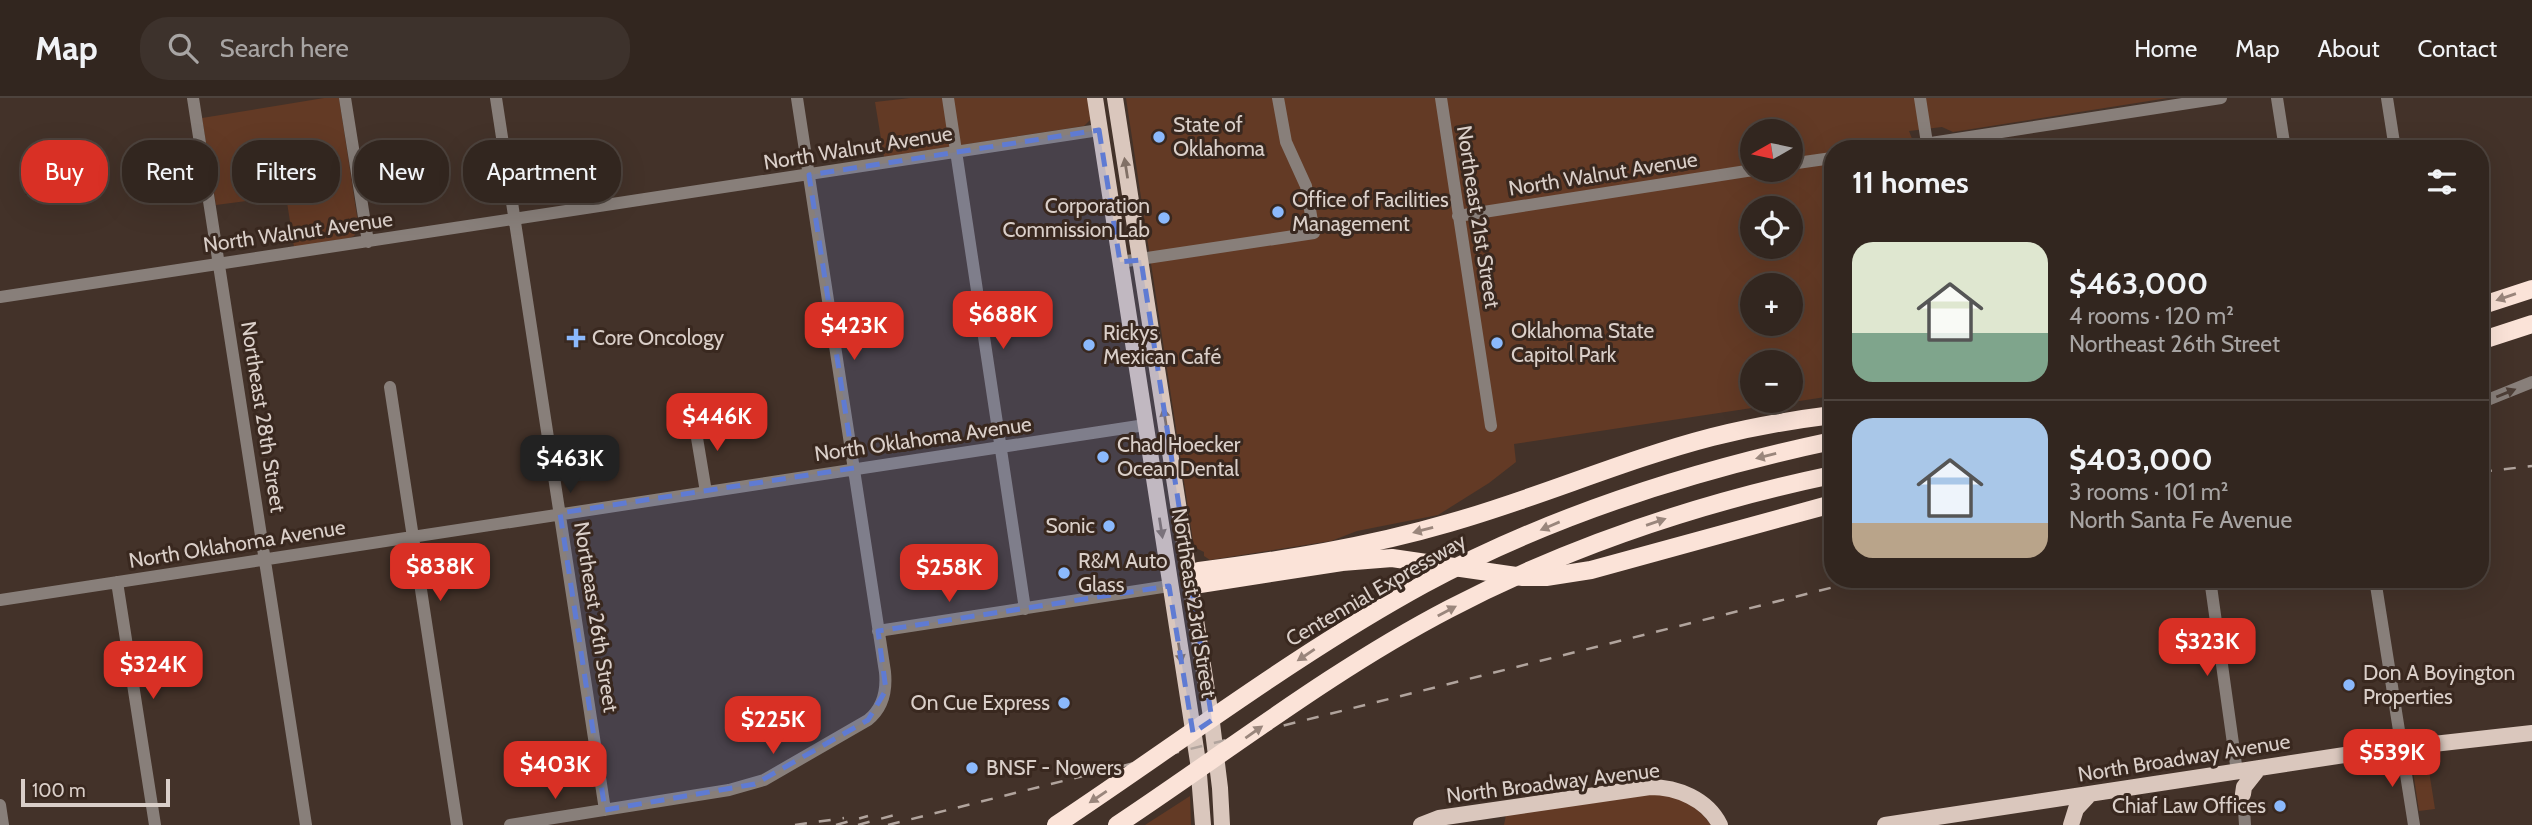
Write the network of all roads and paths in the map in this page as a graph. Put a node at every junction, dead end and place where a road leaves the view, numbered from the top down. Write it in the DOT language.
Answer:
graph roads {
  1 [pos="194,98"];
  2 [pos="345,98"];
  3 [pos="496,98"];
  4 [pos="797,98"];
  5 [pos="948,98"];
  6 [pos="1095,98"];
  7 [pos="1115,98"];
  8 [pos="1278,98"];
  9 [pos="1441,98"];
  10 [pos="1920,98"];
  11 [pos="2221,98"];
  12 [pos="2277,98"];
  13 [pos="2387,98"];
  14 [pos="1099,130"];
  15 [pos="1927,140"];
  16 [pos="1947,140"];
  17 [pos="2284,140"];
  18 [pos="2394,140"];
  19 [pos="957,152"];
  20 [pos="1824,159"];
  21 [pos="1803,162"];
  22 [pos="1740,172"];
  23 [pos="809,175"];
  24 [pos="1458,216"];
  25 [pos="515,220"];
  26 [pos="368,242"];
  27 [pos="1141,260"];
  28 [pos="1120,262"];
  29 [pos="220,263"];
  30 [pos="2532,289"];
  31 [pos="0,297"];
  32 [pos="2489,303"];
  33 [pos="2532,324"];
  34 [pos="2489,338"];
  35 [pos="2532,382"];
  36 [pos="390,387"];
  37 [pos="2489,399"];
  38 [pos="1824,416"];
  39 [pos="694,420"];
  40 [pos="1145,425"];
  41 [pos="1491,426"];
  42 [pos="1824,443"];
  43 [pos="1000,447"];
  44 [pos="854,468"];
  45 [pos="1824,477"];
  46 [pos="706,492"];
  47 [pos="1824,506"];
  48 [pos="560,513"];
  49 [pos="412,536"];
  50 [pos="266,558"];
  51 [pos="117,582"];
  52 [pos="1191,583"];
  53 [pos="1169,586"];
  54 [pos="2211,588"];
  55 [pos="2376,588"];
  56 [pos="0,600"];
  57 [pos="1025,609"];
  58 [pos="878,631"];
  59 [pos="2532,733"];
  60 [pos="2402,747"];
  61 [pos="2259,768"];
  62 [pos="2237,772"];
  63 [pos="2090,794"];
  64 [pos="2243,794"];
  65 [pos="0,805"];
  66 [pos="605,810"];
  67 [pos="1908,823"];
  68 [pos="3,825"];
  69 [pos="155,825"];
  70 [pos="306,825"];
  71 [pos="457,825"];
  72 [pos="510,825"];
  73 [pos="1056,825"];
  74 [pos="1117,825"];
  75 [pos="1203,825"];
  76 [pos="1222,825"];
  77 [pos="1421,825"];
  78 [pos="1720,825"];
  79 [pos="1885,825"];
  80 [pos="2071,825"];
  81 [pos="2245,825"];
  82 [pos="2414,825"];
  1 -- 29 [label="street, Northeast 28th Street"];
  2 -- 26 [label="street"];
  3 -- 25 [label="street, Northeast 26th Street"];
  4 -- 23 [label="street"];
  5 -- 19 [label="street"];
  6 -- 14 [label="main road, Northeast 23rd Street"];
  27 -- 7 [label="main road, Northeast 23rd Street, one-way"];
  8 -- 27 [label="street"];
  9 -- 24 [label="street, Northeast 21st Street"];
  10 -- 15 [label="street"];
  11 -- 16 [label="street"];
  12 -- 17 [label="street"];
  13 -- 18 [label="street"];
  14 -- 19 [label="street, North Walnut Avenue"];
  14 -- 28 [label="main road, Northeast 23rd Street"];
  19 -- 23 [label="street, North Walnut Avenue"];
  19 -- 43 [label="street"];
  20 -- 21 [label="street"];
  22 -- 24 [label="street, North Walnut Avenue"];
  23 -- 25 [label="street, North Walnut Avenue"];
  23 -- 44 [label="street"];
  24 -- 41 [label="street, Northeast 21st Street"];
  25 -- 26 [label="street, North Walnut Avenue"];
  25 -- 48 [label="street, Northeast 26th Street"];
  26 -- 29 [label="street, North Walnut Avenue"];
  27 -- 28 [label="street"];
  52 -- 27 [label="main road, Northeast 23rd Street, one-way"];
  28 -- 40 [label="main road, Northeast 23rd Street"];
  29 -- 31 [label="street, North Walnut Avenue"];
  29 -- 50 [label="street, Northeast 28th Street"];
  30 -- 32 [label="highway, one-way"];
  33 -- 34 [label="highway"];
  37 -- 35 [label="street, one-way"];
  36 -- 49 [label="street"];
  38 -- 52 [label="highway, one-way"];
  39 -- 46 [label="street"];
  40 -- 43 [label="street, North Oklahoma Avenue"];
  40 -- 53 [label="main road, Northeast 23rd Street, one-way"];
  42 -- 73 [label="highway, Centennial Expressway, one-way, bridge"];
  43 -- 44 [label="street, North Oklahoma Avenue"];
  43 -- 57 [label="street"];
  44 -- 46 [label="street, North Oklahoma Avenue"];
  44 -- 58 [label="street"];
  74 -- 45 [label="highway, one-way, bridge"];
  46 -- 48 [label="street, North Oklahoma Avenue"];
  47 -- 52 [label="highway, bridge"];
  48 -- 49 [label="street, North Oklahoma Avenue"];
  48 -- 66 [label="street, Northeast 26th Street"];
  49 -- 50 [label="street, North Oklahoma Avenue"];
  49 -- 71 [label="street"];
  50 -- 51 [label="street, North Oklahoma Avenue"];
  50 -- 70 [label="street, Northeast 28th Street"];
  51 -- 56 [label="street, North Oklahoma Avenue"];
  51 -- 69 [label="street"];
  52 -- 53 [label="main road"];
  52 -- 76 [label="main road, Northeast 23rd Street"];
  53 -- 57 [label="street"];
  53 -- 75 [label="main road, Northeast 23rd Street, one-way"];
  54 -- 62 [label="street"];
  55 -- 60 [label="street"];
  57 -- 58 [label="street"];
  58 -- 66 [label="street"];
  59 -- 60 [label="main road, North Broadway Avenue"];
  60 -- 61 [label="main road, North Broadway Avenue"];
  60 -- 82 [label="street"];
  61 -- 62 [label="main road, North Broadway Avenue"];
  61 -- 64 [label="main road"];
  62 -- 63 [label="main road, North Broadway Avenue"];
  63 -- 67 [label="main road, North Broadway Avenue"];
  63 -- 80 [label="main road"];
  64 -- 81 [label="street"];
  65 -- 68 [label="street"];
  66 -- 72 [label="street"];
  67 -- 79 [label="main road, North Broadway Avenue"];
  77 -- 78 [label="main road, North Broadway Avenue"];
}
